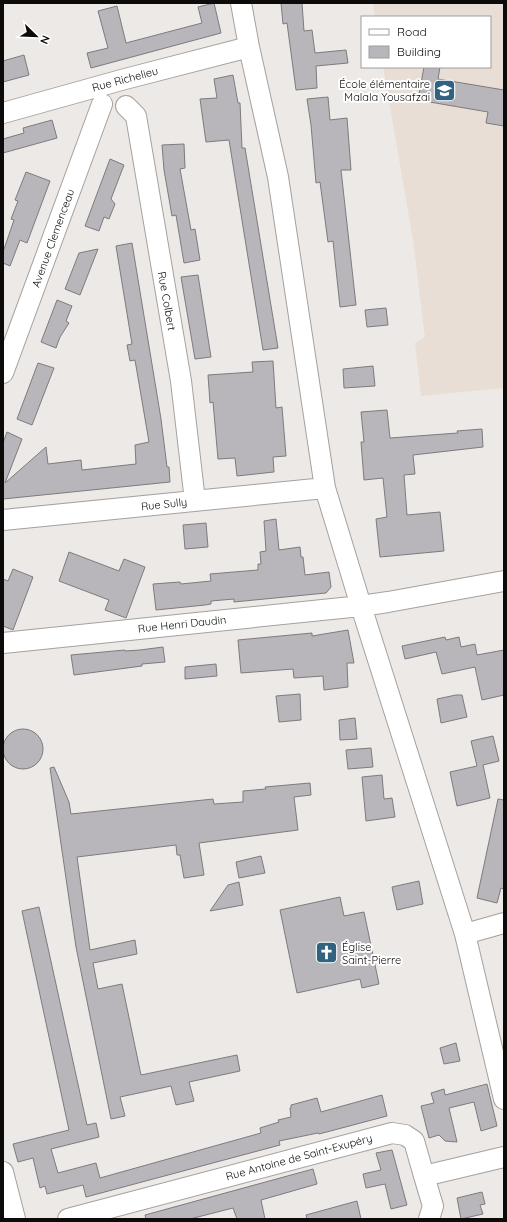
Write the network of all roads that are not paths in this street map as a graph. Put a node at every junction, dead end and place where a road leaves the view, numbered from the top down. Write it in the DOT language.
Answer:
graph roads {
  1 [pos="241,3"];
  2 [pos="249,47"];
  3 [pos="125,79"];
  4 [pos="102,94"];
  5 [pos="126,106"];
  6 [pos="3,114"];
  7 [pos="3,373"];
  8 [pos="325,488"];
  9 [pos="195,501"];
  10 [pos="3,520"];
  11 [pos="504,581"];
  12 [pos="361,606"];
  13 [pos="3,643"];
  14 [pos="504,923"];
  15 [pos="465,934"];
  16 [pos="504,1098"];
  17 [pos="504,1157"];
  18 [pos="3,1172"];
  19 [pos="424,1176"];
  20 [pos="15,1219"];
  21 [pos="68,1219"];
  22 [pos="430,1219"];
  1 -- 2 [label="street"];
  2 -- 3 [label="street, Rue Richelieu"];
  2 -- 8 [label="street"];
  3 -- 4 [label="street, Rue Richelieu"];
  3 -- 5 [label="street"];
  4 -- 5 [label="street"];
  4 -- 6 [label="street, Rue Richelieu"];
  4 -- 7 [label="street, Avenue Clemenceau"];
  5 -- 9 [label="street, Rue Colbert"];
  8 -- 9 [label="street, Rue Sully"];
  8 -- 12 [label="street"];
  9 -- 10 [label="street, Rue Sully"];
  11 -- 12 [label="street, Rue Henri Daudin"];
  12 -- 13 [label="street, Rue Henri Daudin"];
  12 -- 15 [label="street"];
  14 -- 15 [label="street"];
  15 -- 16 [label="street"];
  17 -- 19 [label="street"];
  18 -- 20 [label="street"];
  19 -- 21 [label="street, Rue Antoine de Saint-Exupéry"];
  19 -- 22 [label="street"];
}
